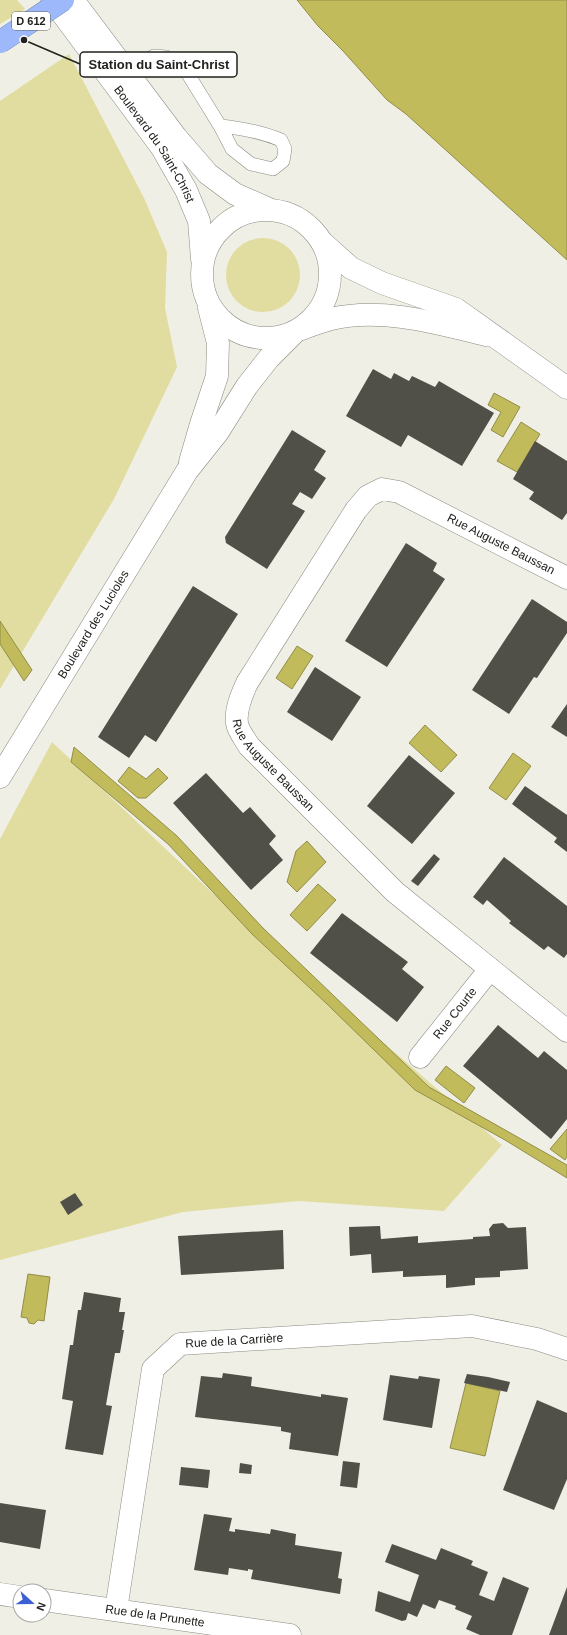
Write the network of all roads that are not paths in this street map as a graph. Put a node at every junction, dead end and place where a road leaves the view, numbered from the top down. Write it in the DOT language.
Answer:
graph roads {
  1 [pos="52,0"];
  2 [pos="63,0"];
  3 [pos="73,0"];
  4 [pos="0,42"];
  5 [pos="126,71"];
  6 [pos="220,126"];
  7 [pos="270,210"];
  8 [pos="322,242"];
  9 [pos="202,260"];
  10 [pos="209,306"];
  11 [pos="297,331"];
  12 [pos="499,339"];
  13 [pos="567,388"];
  14 [pos="187,471"];
  15 [pos="567,578"];
  16 [pos="0,777"];
  17 [pos="490,969"];
  18 [pos="567,1031"];
  19 [pos="420,1057"];
  20 [pos="567,1349"];
  21 [pos="0,1594"];
  22 [pos="12,1595"];
  23 [pos="52,1601"];
  24 [pos="116,1610"];
  25 [pos="290,1635"];
  1 -- 9 [label="street, Boulevard du Saint-Christ"];
  2 -- 4 [label="highway, D 612, bridge"];
  3 -- 5 [label="street, Boulevard du Saint-Christ"];
  5 -- 6 [label="lane"];
  5 -- 7 [label="street, Boulevard du Saint-Christ"];
  6 -- 6 [label="lane"];
  7 -- 8 [label="street"];
  7 -- 9 [label="street"];
  8 -- 11 [label="street"];
  8 -- 12 [label="street"];
  9 -- 10 [label="street"];
  10 -- 11 [label="street"];
  10 -- 14 [label="street, Boulevard des Lucioles"];
  11 -- 12 [label="street"];
  11 -- 14 [label="street, Boulevard des Lucioles"];
  12 -- 13 [label="street"];
  14 -- 16 [label="street, Boulevard des Lucioles"];
  15 -- 17 [label="street, Rue Auguste Baussan"];
  17 -- 18 [label="street, Rue Auguste Baussan"];
  17 -- 19 [label="street, Rue Courte"];
  20 -- 24 [label="street, Rue de la Carrière"];
  21 -- 22 [label="street"];
  23 -- 24 [label="street, Rue de la Prunette"];
  24 -- 25 [label="street, Rue de la Prunette"];
}
